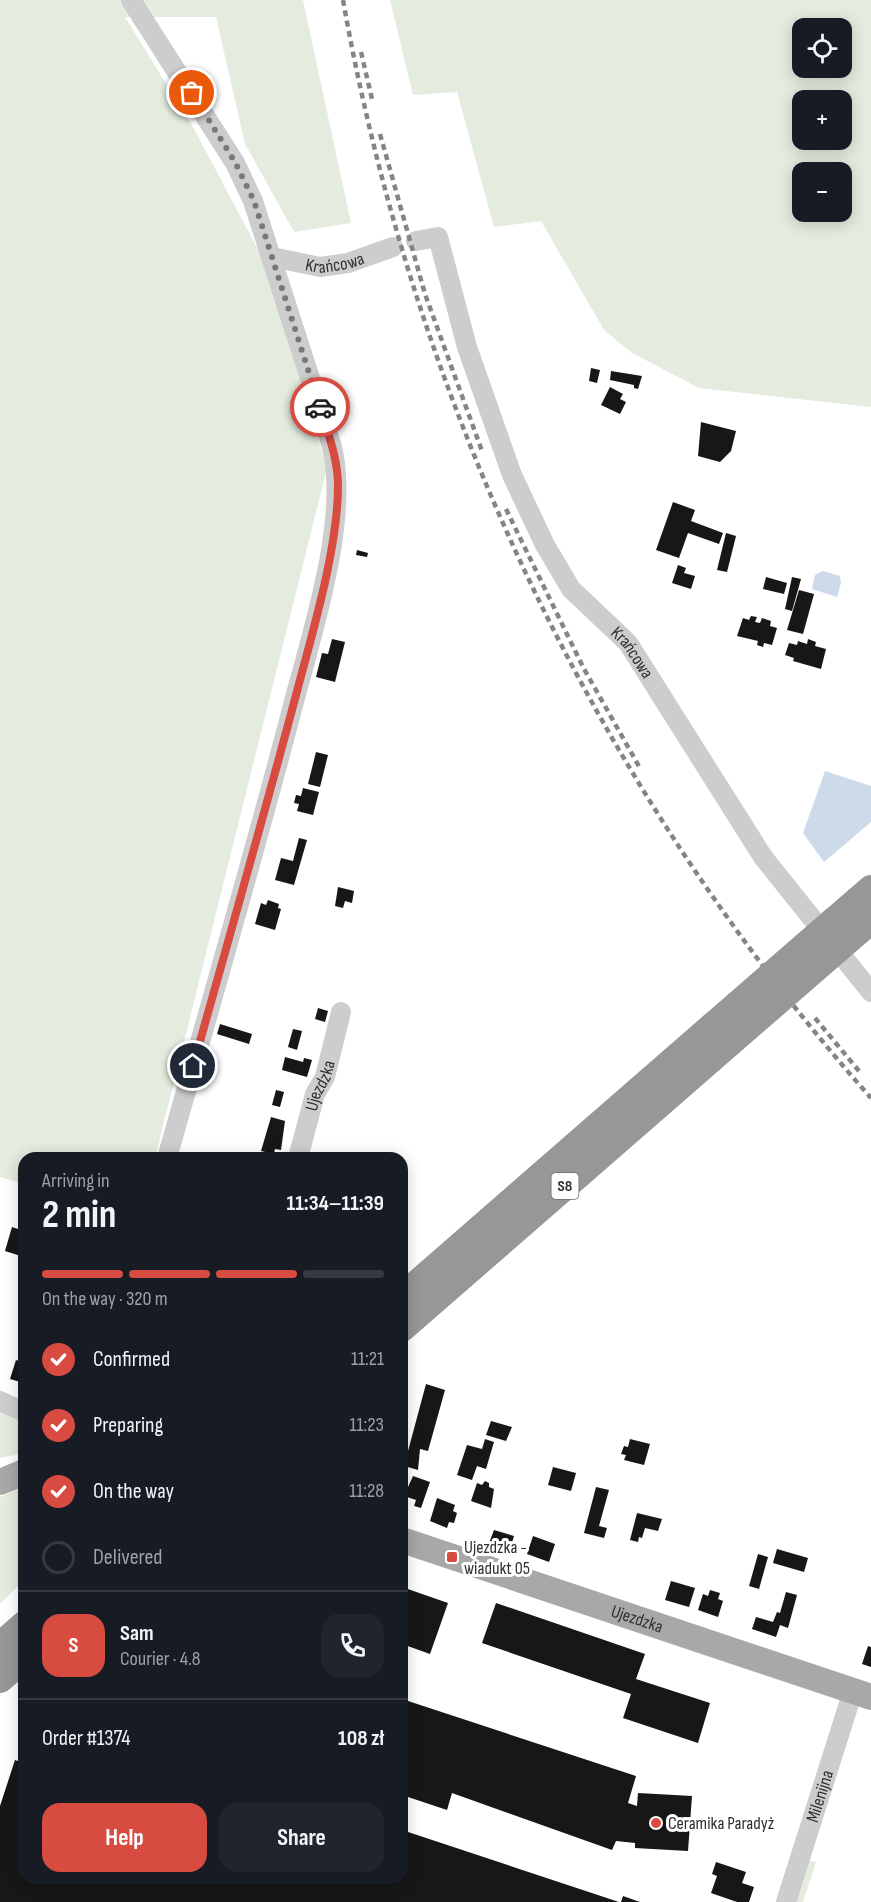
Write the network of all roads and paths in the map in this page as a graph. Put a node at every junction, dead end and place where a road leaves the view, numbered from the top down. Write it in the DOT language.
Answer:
graph roads {
  1 [pos="131,0"];
  2 [pos="416,241"];
  3 [pos="393,247"];
  4 [pos="272,257"];
  5 [pos="871,889"];
  6 [pos="871,920"];
  7 [pos="841,930"];
  8 [pos="871,992"];
  9 [pos="341,1012"];
  10 [pos="721,1035"];
  11 [pos="169,1152"];
  12 [pos="300,1152"];
  13 [pos="408,1291"];
  14 [pos="408,1322"];
  15 [pos="0,1401"];
  16 [pos="18,1409"];
  17 [pos="18,1461"];
  18 [pos="0,1464"];
  19 [pos="18,1474"];
  20 [pos="0,1482"];
  21 [pos="408,1542"];
  22 [pos="18,1630"];
  23 [pos="0,1646"];
  24 [pos="18,1663"];
  25 [pos="0,1679"];
  26 [pos="862,1694"];
  27 [pos="786,1902"];
  1 -- 4 [label="street"];
  2 -- 8 [label="street, Krańcowa"];
  3 -- 4 [label="street, Krańcowa"];
  4 -- 11 [label="street"];
  5 -- 7 [label="highway, S8"];
  6 -- 7 [label="highway, S8"];
  7 -- 10 [label="highway, S8, bridge"];
  9 -- 12 [label="street, Ujezdzka"];
  10 -- 13 [label="highway, S8"];
  10 -- 14 [label="highway, S8"];
  15 -- 16 [label="street"];
  17 -- 18 [label="main road"];
  19 -- 20 [label="main road"];
  21 -- 26 [label="main road, Ujezdzka"];
  22 -- 23 [label="highway"];
  24 -- 25 [label="highway"];
  26 -- 27 [label="street, Milenijna"];
}
